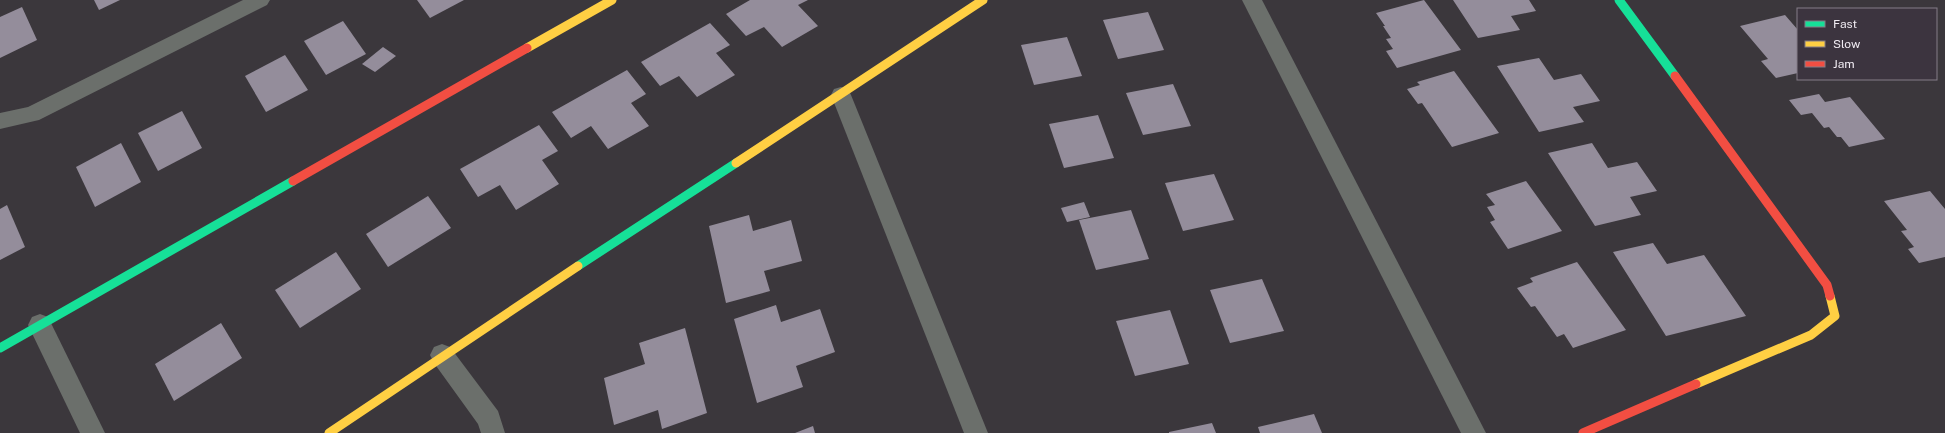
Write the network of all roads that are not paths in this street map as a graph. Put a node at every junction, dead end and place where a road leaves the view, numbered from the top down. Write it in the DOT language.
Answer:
graph roads {
  1 [pos="260,0"];
  2 [pos="612,0"];
  3 [pos="983,0"];
  4 [pos="1252,0"];
  5 [pos="1619,0"];
  6 [pos="841,95"];
  7 [pos="0,121"];
  8 [pos="40,325"];
  9 [pos="0,348"];
  10 [pos="442,355"];
  11 [pos="93,433"];
  12 [pos="329,433"];
  13 [pos="493,433"];
  14 [pos="976,433"];
  15 [pos="1474,433"];
  16 [pos="1583,433"];
  1 -- 7 [label="street"];
  2 -- 8 [label="street"];
  3 -- 6 [label="street"];
  4 -- 15 [label="street"];
  5 -- 16 [label="street"];
  6 -- 10 [label="street"];
  6 -- 14 [label="street"];
  8 -- 9 [label="street"];
  8 -- 11 [label="street"];
  10 -- 12 [label="street"];
  10 -- 13 [label="street"];
}
